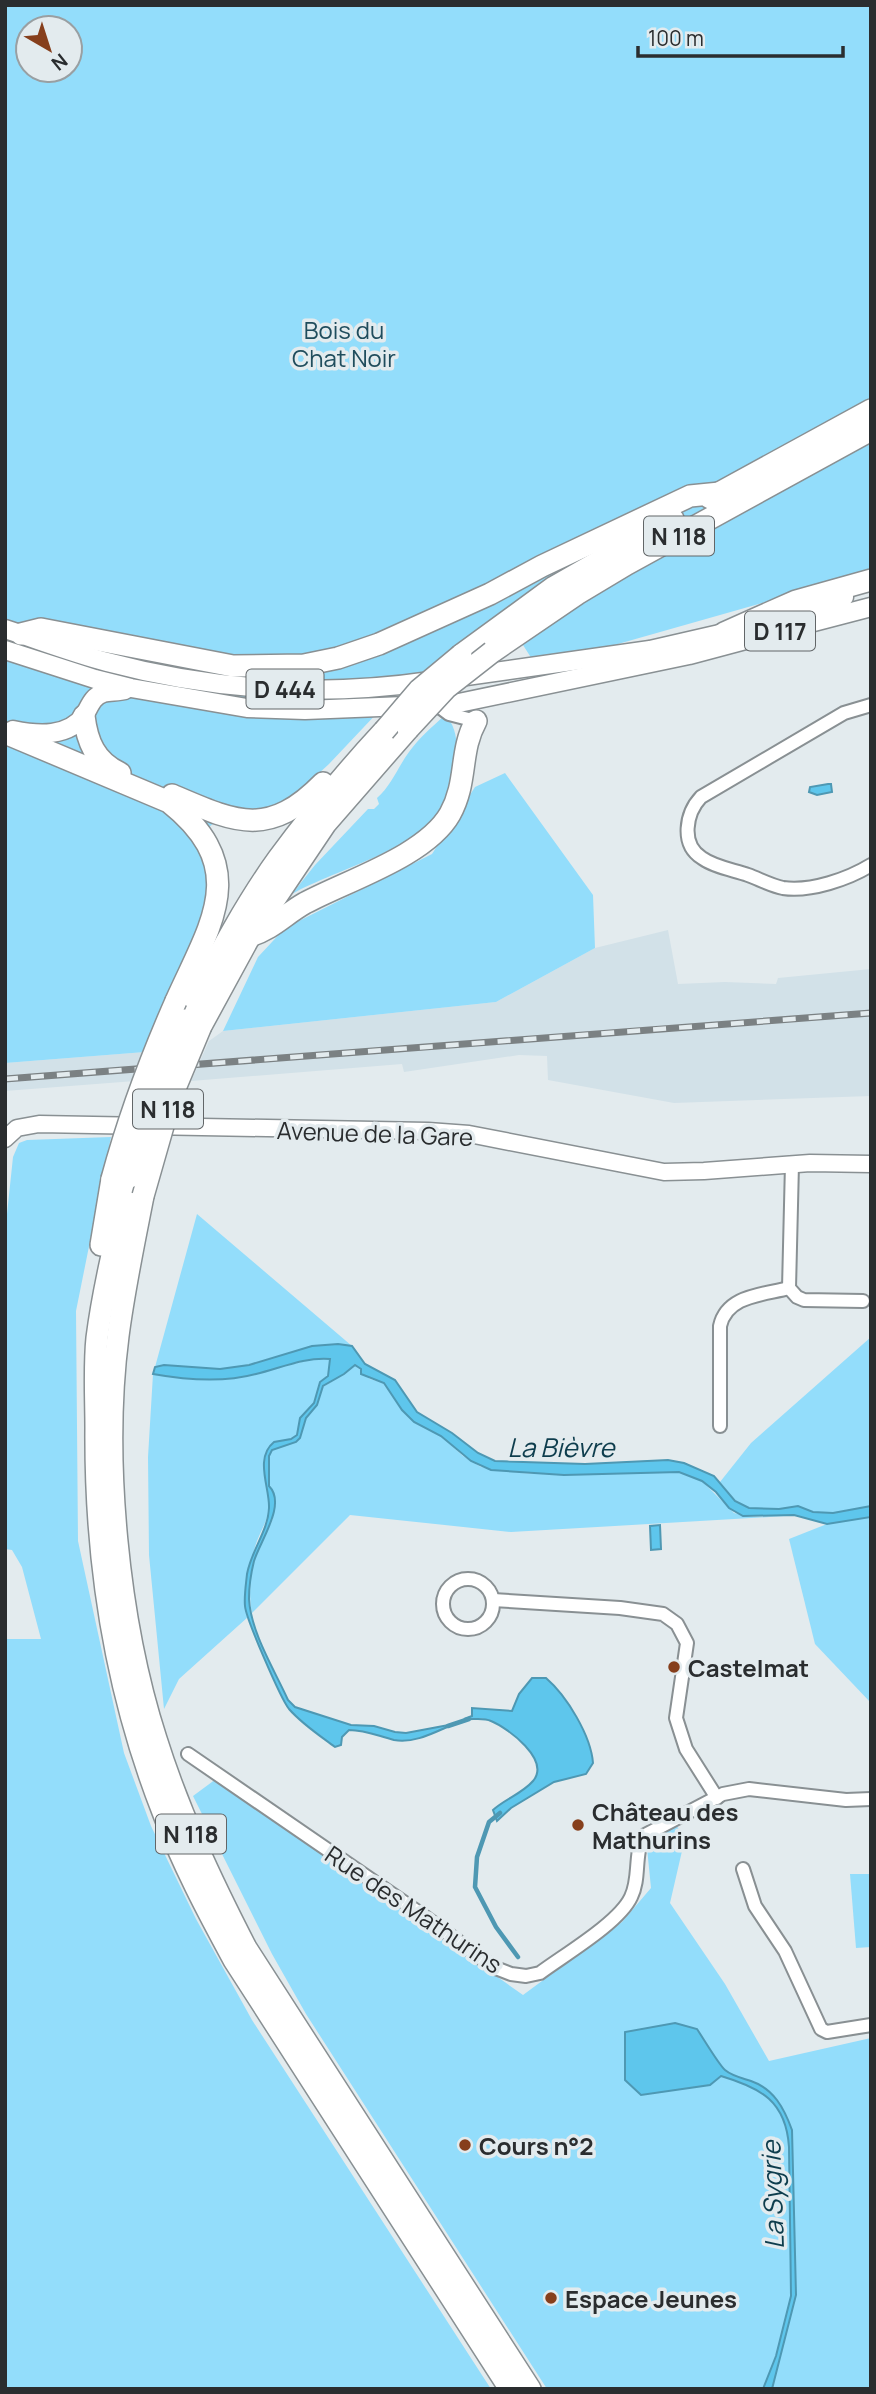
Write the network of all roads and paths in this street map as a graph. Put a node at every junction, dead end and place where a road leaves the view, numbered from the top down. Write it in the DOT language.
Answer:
graph roads {
  1 [pos="871,410"];
  2 [pos="871,430"];
  3 [pos="720,493"];
  4 [pos="871,580"];
  5 [pos="871,590"];
  6 [pos="871,607"];
  7 [pos="13,631"];
  8 [pos="724,633"];
  9 [pos="5,650"];
  10 [pos="689,655"];
  11 [pos="571,661"];
  12 [pos="131,688"];
  13 [pos="529,690"];
  14 [pos="437,705"];
  15 [pos="871,705"];
  16 [pos="84,716"];
  17 [pos="477,721"];
  18 [pos="5,731"];
  19 [pos="346,772"];
  20 [pos="871,865"];
  21 [pos="250,936"];
  22 [pos="187,1016"];
  23 [pos="5,1139"];
  24 [pos="792,1164"];
  25 [pos="871,1164"];
  26 [pos="789,1289"];
  27 [pos="863,1301"];
  28 [pos="720,1426"];
  29 [pos="493,1600"];
  30 [pos="188,1754"];
  31 [pos="717,1798"];
  32 [pos="871,1799"];
  33 [pos="743,1870"];
  34 [pos="871,2025"];
  35 [pos="510,2389"];
  36 [pos="530,2389"];
  1 -- 3 [label="highway, N 118"];
  2 -- 21 [label="highway, N 118, bridge"];
  3 -- 7 [label="highway"];
  3 -- 19 [label="highway, N 118, bridge"];
  4 -- 8 [label="highway"];
  5 -- 8 [label="main road, D 117"];
  6 -- 10 [label="main road, D 117"];
  7 -- 11 [label="main road, D 444"];
  8 -- 11 [label="main road, D 117"];
  9 -- 12 [label="main road, D 444"];
  10 -- 13 [label="main road, D 444"];
  12 -- 14 [label="main road, D 444"];
  12 -- 16 [label="main road"];
  13 -- 14 [label="main road, D 444"];
  13 -- 17 [label="main road"];
  14 -- 17 [label="street"];
  15 -- 20 [label="street"];
  16 -- 18 [label="main road"];
  16 -- 19 [label="highway"];
  17 -- 21 [label="highway"];
  18 -- 22 [label="highway"];
  19 -- 22 [label="highway, N 118"];
  21 -- 22 [label="highway, N 118"];
  22 -- 35 [label="highway, N 118, bridge"];
  22 -- 36 [label="highway, N 118, bridge"];
  23 -- 24 [label="street, Avenue de la Gare"];
  24 -- 25 [label="street, Avenue de la Gare"];
  24 -- 26 [label="street"];
  26 -- 27 [label="street"];
  26 -- 28 [label="street"];
  29 -- 29 [label="street"];
  29 -- 31 [label="street"];
  30 -- 31 [label="street, Rue des Mathurins"];
  31 -- 32 [label="street, Rue des Mathurins"];
  33 -- 34 [label="street"];
}
